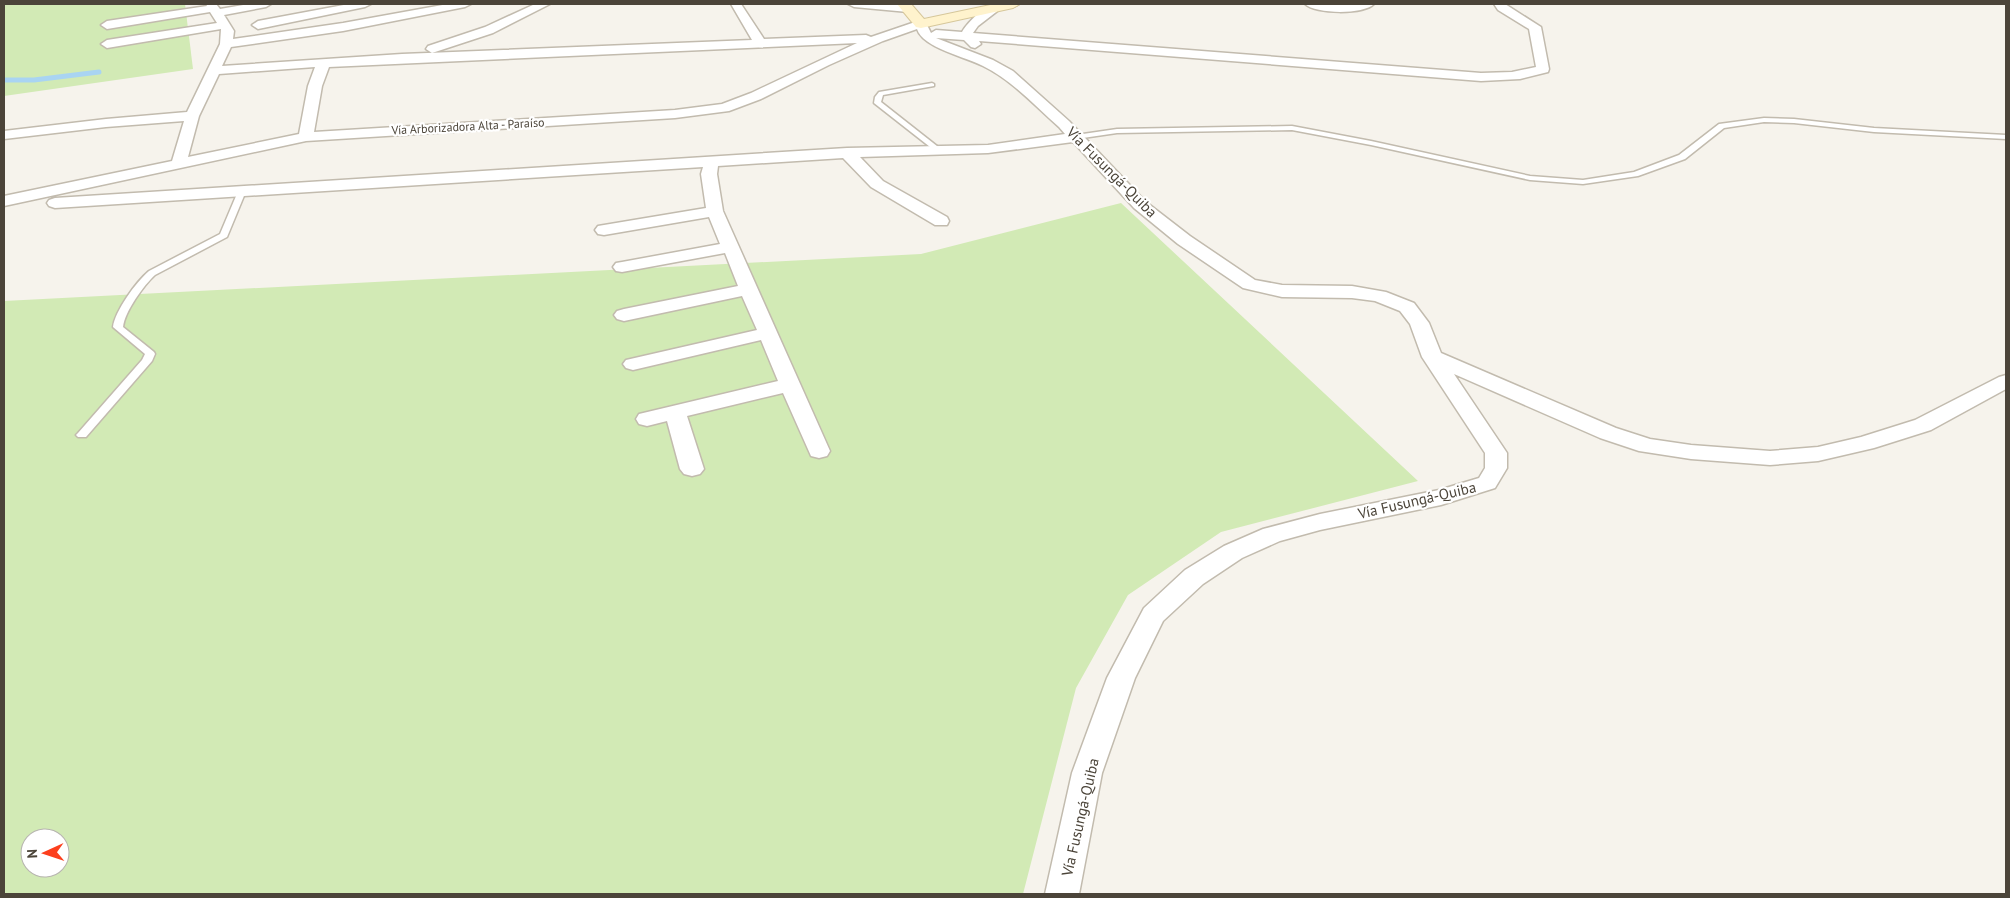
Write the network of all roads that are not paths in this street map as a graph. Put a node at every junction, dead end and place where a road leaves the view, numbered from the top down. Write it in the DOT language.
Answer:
graph roads {
  1 [pos="266,4"];
  2 [pos="365,4"];
  3 [pos="466,4"];
  4 [pos="544,4"];
  5 [pos="736,4"];
  6 [pos="854,4"];
  7 [pos="1013,4"];
  8 [pos="1311,4"];
  9 [pos="1368,4"];
  10 [pos="1500,4"];
  11 [pos="1327,6"];
  12 [pos="906,7"];
  13 [pos="215,8"];
  14 [pos="996,8"];
  15 [pos="107,26"];
  16 [pos="922,28"];
  17 [pos="232,31"];
  18 [pos="968,37"];
  19 [pos="879,38"];
  20 [pos="760,43"];
  21 [pos="107,44"];
  22 [pos="402,58"];
  23 [pos="323,64"];
  24 [pos="998,68"];
  25 [pos="214,70"];
  26 [pos="932,85"];
  27 [pos="192,116"];
  28 [pos="4,134"];
  29 [pos="306,137"];
  30 [pos="1076,137"];
  31 [pos="2006,137"];
  32 [pos="939,152"];
  33 [pos="847,153"];
  34 [pos="711,162"];
  35 [pos="179,164"];
  36 [pos="242,191"];
  37 [pos="4,201"];
  38 [pos="4,206"];
  39 [pos="715,211"];
  40 [pos="941,221"];
  41 [pos="604,230"];
  42 [pos="730,247"];
  43 [pos="622,267"];
  44 [pos="749,289"];
  45 [pos="624,315"];
  46 [pos="768,333"];
  47 [pos="1432,357"];
  48 [pos="634,364"];
  49 [pos="2006,381"];
  50 [pos="790,385"];
  51 [pos="675,412"];
  52 [pos="647,419"];
  53 [pos="82,435"];
  54 [pos="819,451"];
  55 [pos="692,469"];
  56 [pos="1062,894"];
  1 -- 13 [label="street"];
  2 -- 17 [label="street"];
  3 -- 17 [label="street"];
  4 -- 22 [label="street"];
  5 -- 20 [label="street"];
  6 -- 12 [label="street"];
  7 -- 14 [label="street"];
  8 -- 11 [label="street"];
  9 -- 11 [label="street"];
  10 -- 18 [label="street"];
  12 -- 16 [label="street"];
  13 -- 15 [label="street"];
  13 -- 17 [label="street"];
  14 -- 16 [label="street"];
  14 -- 18 [label="street"];
  16 -- 18 [label="street"];
  16 -- 19 [label="street, Vía Arborizadora Alta - Paraíso"];
  16 -- 24 [label="street"];
  17 -- 21 [label="street"];
  17 -- 25 [label="street"];
  18 -- 24 [label="street"];
  19 -- 20 [label="street"];
  19 -- 29 [label="street, Vía Arborizadora Alta - Paraíso"];
  20 -- 22 [label="street"];
  22 -- 23 [label="street"];
  23 -- 25 [label="street"];
  23 -- 29 [label="street"];
  24 -- 30 [label="street, Vía Fusungá-Quiba"];
  25 -- 27 [label="street"];
  26 -- 32 [label="lane"];
  27 -- 28 [label="street"];
  27 -- 35 [label="street"];
  29 -- 35 [label="street, Vía Arborizadora Alta - Paraíso"];
  30 -- 31 [label="lane"];
  30 -- 32 [label="street"];
  30 -- 47 [label="street, Vía Fusungá-Quiba"];
  32 -- 33 [label="street"];
  33 -- 34 [label="street"];
  33 -- 40 [label="street"];
  34 -- 36 [label="street"];
  34 -- 39 [label="street"];
  35 -- 37 [label="street, Vía Arborizadora Alta - Paraíso"];
  36 -- 38 [label="street"];
  36 -- 53 [label="lane"];
  39 -- 41 [label="street"];
  39 -- 42 [label="street"];
  42 -- 43 [label="street"];
  42 -- 44 [label="street"];
  44 -- 45 [label="street"];
  44 -- 46 [label="street"];
  46 -- 48 [label="street"];
  46 -- 50 [label="street"];
  47 -- 49 [label="street"];
  47 -- 56 [label="street, Vía Fusungá-Quiba"];
  50 -- 51 [label="street"];
  50 -- 54 [label="street"];
  51 -- 52 [label="street"];
  51 -- 55 [label="street"];
}
